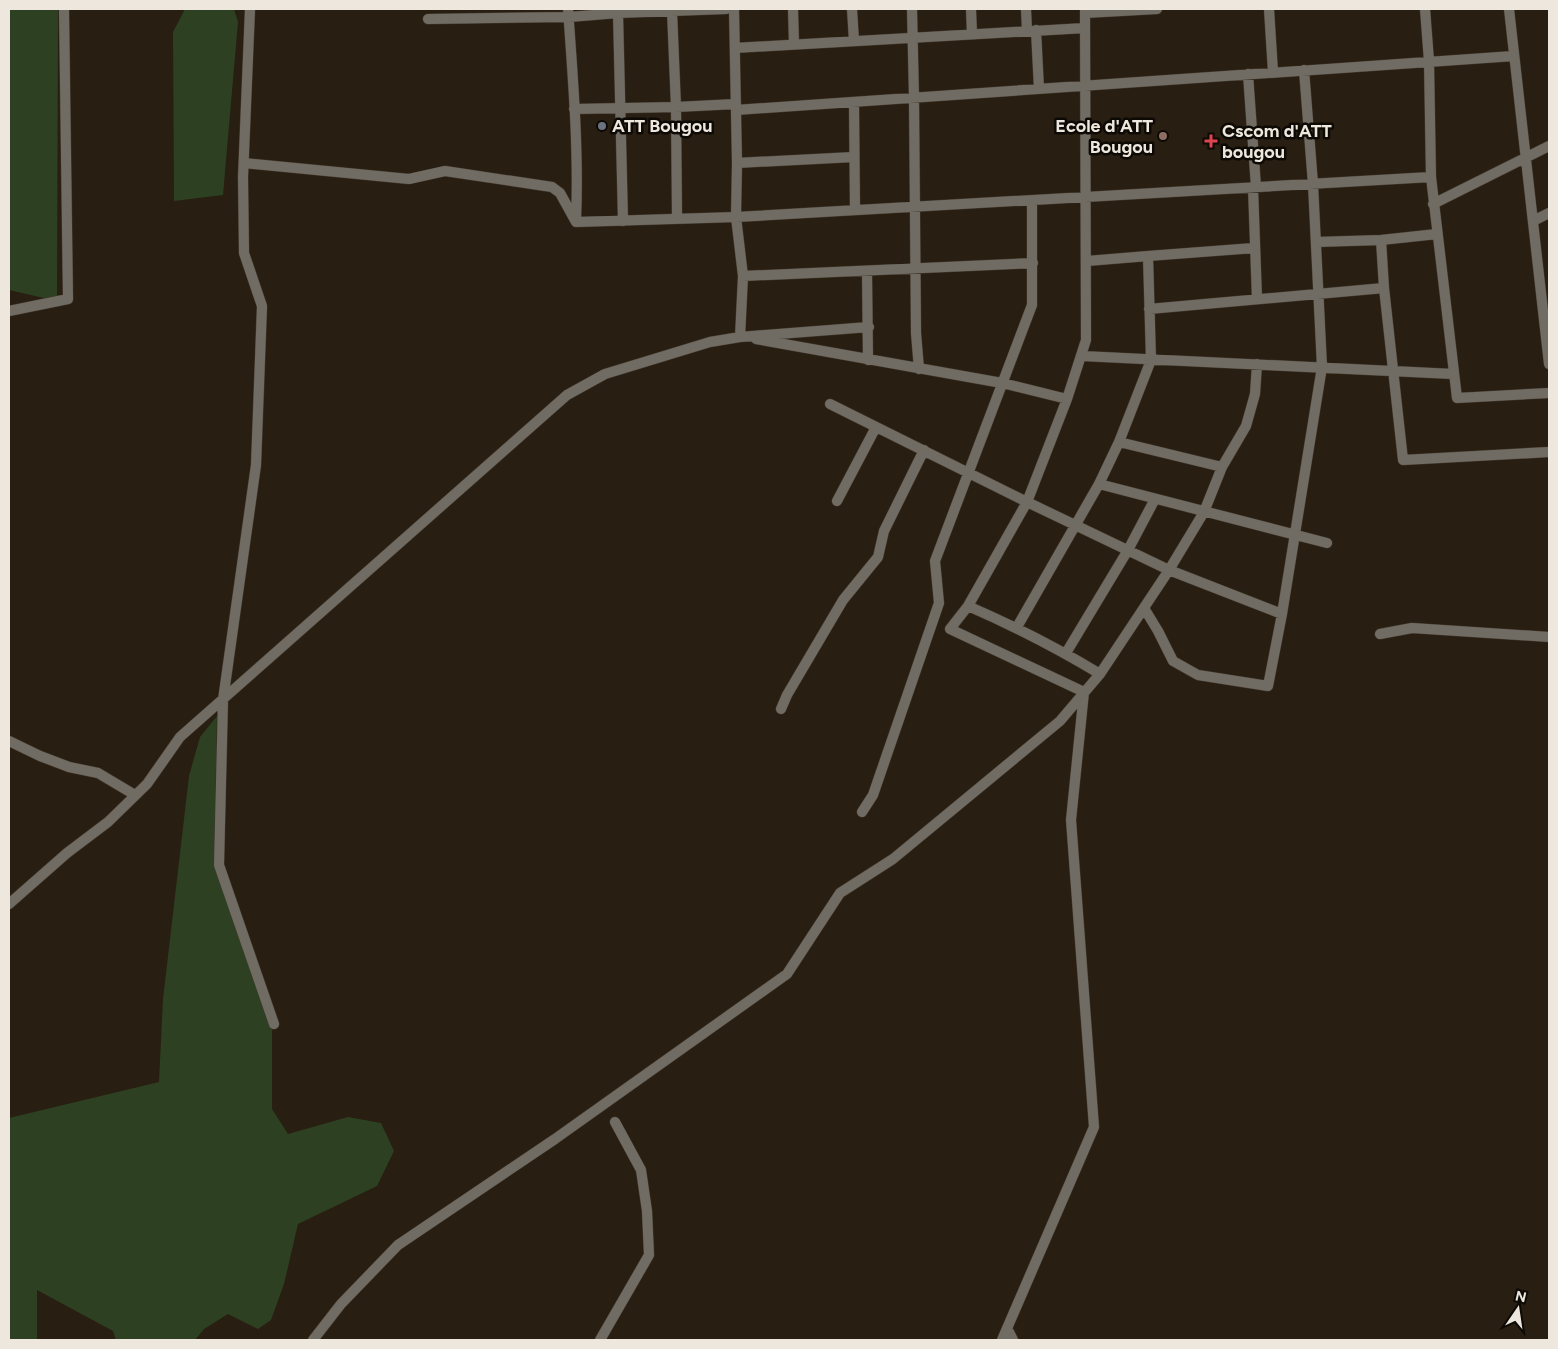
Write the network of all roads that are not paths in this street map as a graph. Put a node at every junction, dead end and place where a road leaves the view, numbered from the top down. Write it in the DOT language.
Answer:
graph roads {
  1 [pos="64,9"];
  2 [pos="250,9"];
  3 [pos="726,9"];
  4 [pos="734,9"];
  5 [pos="793,9"];
  6 [pos="852,9"];
  7 [pos="912,9"];
  8 [pos="971,9"];
  9 [pos="1026,9"];
  10 [pos="1157,9"];
  11 [pos="1269,9"];
  12 [pos="1425,9"];
  13 [pos="1509,9"];
  14 [pos="672,11"];
  15 [pos="1085,11"];
  16 [pos="569,13"];
  17 [pos="618,13"];
  18 [pos="428,19"];
  19 [pos="1085,28"];
  20 [pos="1032,30"];
  21 [pos="972,34"];
  22 [pos="912,38"];
  23 [pos="854,41"];
  24 [pos="794,44"];
  25 [pos="735,48"];
  26 [pos="1514,56"];
  27 [pos="1429,61"];
  28 [pos="1304,70"];
  29 [pos="1273,72"];
  30 [pos="1248,74"];
  31 [pos="1084,86"];
  32 [pos="1039,89"];
  33 [pos="914,98"];
  34 [pos="854,102"];
  35 [pos="676,107"];
  36 [pos="736,107"];
  37 [pos="619,108"];
  38 [pos="574,109"];
  39 [pos="1549,146"];
  40 [pos="854,157"];
  41 [pos="1527,157"];
  42 [pos="244,163"];
  43 [pos="737,163"];
  44 [pos="1431,177"];
  45 [pos="1313,184"];
  46 [pos="1254,187"];
  47 [pos="1086,197"];
  48 [pos="1032,201"];
  49 [pos="1433,204"];
  50 [pos="915,207"];
  51 [pos="855,210"];
  52 [pos="1549,213"];
  53 [pos="736,217"];
  54 [pos="677,218"];
  55 [pos="622,221"];
  56 [pos="1533,221"];
  57 [pos="576,222"];
  58 [pos="1436,234"];
  59 [pos="1381,240"];
  60 [pos="1316,242"];
  61 [pos="1254,248"];
  62 [pos="1148,256"];
  63 [pos="1087,261"];
  64 [pos="1033,263"];
  65 [pos="1549,266"];
  66 [pos="915,268"];
  67 [pos="867,271"];
  68 [pos="1539,271"];
  69 [pos="743,276"];
  70 [pos="1384,288"];
  71 [pos="1318,294"];
  72 [pos="1257,299"];
  73 [pos="1149,309"];
  74 [pos="9,311"];
  75 [pos="869,327"];
  76 [pos="740,337"];
  77 [pos="1082,356"];
  78 [pos="868,360"];
  79 [pos="1151,360"];
  80 [pos="1257,364"];
  81 [pos="1549,364"];
  82 [pos="1322,367"];
  83 [pos="919,369"];
  84 [pos="1394,371"];
  85 [pos="1453,374"];
  86 [pos="1002,383"];
  87 [pos="1549,393"];
  88 [pos="1067,399"];
  89 [pos="830,404"];
  90 [pos="876,427"];
  91 [pos="1119,442"];
  92 [pos="924,450"];
  93 [pos="1549,452"];
  94 [pos="1222,467"];
  95 [pos="969,472"];
  96 [pos="1099,484"];
  97 [pos="1156,499"];
  98 [pos="837,501"];
  99 [pos="1027,502"];
  100 [pos="1204,512"];
  101 [pos="1076,524"];
  102 [pos="1295,535"];
  103 [pos="1327,544"];
  104 [pos="1128,550"];
  105 [pos="1169,570"];
  106 [pos="968,606"];
  107 [pos="1144,608"];
  108 [pos="1282,614"];
  109 [pos="1017,627"];
  110 [pos="1380,634"];
  111 [pos="1549,637"];
  112 [pos="1066,653"];
  113 [pos="1100,674"];
  114 [pos="1084,692"];
  115 [pos="223,700"];
  116 [pos="781,709"];
  117 [pos="9,741"];
  118 [pos="135,795"];
  119 [pos="862,812"];
  120 [pos="9,904"];
  121 [pos="274,1024"];
  122 [pos="615,1122"];
  123 [pos="1007,1328"];
  124 [pos="313,1340"];
  125 [pos="600,1340"];
  126 [pos="1002,1340"];
  127 [pos="1013,1340"];
  1 -- 74 [label="street"];
  2 -- 42 [label="street"];
  3 -- 14 [label="street"];
  4 -- 25 [label="street"];
  5 -- 24 [label="street"];
  6 -- 23 [label="street"];
  7 -- 22 [label="street"];
  8 -- 21 [label="street"];
  9 -- 20 [label="street"];
  10 -- 15 [label="street"];
  11 -- 29 [label="street"];
  12 -- 27 [label="street"];
  13 -- 26 [label="street"];
  14 -- 17 [label="street"];
  14 -- 35 [label="street"];
  15 -- 19 [label="street"];
  16 -- 17 [label="street"];
  16 -- 18 [label="street"];
  16 -- 38 [label="street"];
  17 -- 37 [label="street"];
  19 -- 20 [label="street"];
  19 -- 31 [label="street"];
  20 -- 21 [label="street"];
  20 -- 32 [label="street"];
  21 -- 22 [label="street"];
  22 -- 23 [label="street"];
  22 -- 33 [label="street"];
  23 -- 24 [label="street"];
  24 -- 25 [label="street"];
  25 -- 36 [label="street"];
  26 -- 27 [label="street"];
  26 -- 41 [label="street"];
  27 -- 28 [label="street"];
  27 -- 44 [label="street"];
  28 -- 29 [label="street"];
  28 -- 45 [label="street"];
  29 -- 30 [label="street"];
  30 -- 31 [label="street"];
  30 -- 46 [label="street"];
  31 -- 32 [label="street"];
  31 -- 47 [label="street"];
  32 -- 33 [label="street"];
  33 -- 34 [label="street"];
  33 -- 50 [label="street"];
  34 -- 36 [label="street"];
  34 -- 40 [label="street"];
  35 -- 36 [label="street"];
  35 -- 37 [label="street"];
  35 -- 54 [label="street"];
  36 -- 43 [label="street"];
  37 -- 38 [label="street"];
  37 -- 55 [label="street"];
  38 -- 57 [label="street"];
  39 -- 41 [label="street"];
  40 -- 43 [label="street"];
  40 -- 51 [label="street"];
  41 -- 49 [label="street"];
  41 -- 56 [label="street"];
  42 -- 57 [label="street"];
  42 -- 115 [label="street"];
  43 -- 53 [label="street"];
  44 -- 45 [label="street"];
  44 -- 49 [label="street"];
  45 -- 46 [label="street"];
  45 -- 60 [label="street"];
  46 -- 47 [label="street"];
  46 -- 61 [label="street"];
  47 -- 48 [label="street"];
  47 -- 63 [label="street"];
  48 -- 50 [label="street"];
  48 -- 64 [label="street"];
  49 -- 58 [label="street"];
  50 -- 51 [label="street"];
  50 -- 66 [label="street"];
  51 -- 53 [label="street"];
  52 -- 56 [label="street"];
  53 -- 54 [label="street"];
  53 -- 69 [label="street"];
  54 -- 55 [label="street"];
  55 -- 57 [label="street"];
  56 -- 68 [label="street"];
  58 -- 59 [label="street"];
  58 -- 85 [label="street"];
  59 -- 60 [label="street"];
  59 -- 70 [label="street"];
  60 -- 71 [label="street"];
  61 -- 62 [label="street"];
  61 -- 72 [label="street"];
  62 -- 63 [label="street"];
  62 -- 73 [label="street"];
  63 -- 77 [label="street"];
  64 -- 66 [label="street"];
  64 -- 86 [label="street"];
  65 -- 68 [label="street"];
  66 -- 67 [label="street"];
  66 -- 83 [label="street"];
  67 -- 69 [label="street"];
  67 -- 75 [label="street"];
  68 -- 81 [label="street"];
  69 -- 76 [label="street"];
  70 -- 71 [label="street"];
  70 -- 84 [label="street"];
  71 -- 72 [label="street"];
  71 -- 82 [label="street"];
  72 -- 73 [label="street"];
  73 -- 79 [label="street"];
  75 -- 76 [label="street"];
  75 -- 78 [label="street"];
  76 -- 78 [label="street"];
  76 -- 115 [label="street"];
  77 -- 79 [label="street"];
  77 -- 88 [label="street"];
  78 -- 83 [label="street"];
  79 -- 80 [label="street"];
  79 -- 91 [label="street"];
  80 -- 82 [label="street"];
  80 -- 94 [label="street"];
  82 -- 84 [label="street"];
  82 -- 102 [label="street"];
  83 -- 86 [label="street"];
  84 -- 85 [label="street"];
  84 -- 93 [label="street"];
  85 -- 87 [label="street"];
  86 -- 88 [label="street"];
  86 -- 95 [label="street"];
  88 -- 99 [label="street"];
  89 -- 90 [label="street"];
  90 -- 92 [label="street"];
  90 -- 98 [label="street"];
  91 -- 94 [label="street"];
  91 -- 96 [label="street"];
  92 -- 95 [label="street"];
  92 -- 116 [label="street"];
  94 -- 100 [label="street"];
  95 -- 99 [label="street"];
  95 -- 119 [label="street"];
  96 -- 97 [label="street"];
  96 -- 101 [label="street"];
  97 -- 100 [label="street"];
  97 -- 104 [label="street"];
  99 -- 101 [label="street"];
  99 -- 106 [label="street"];
  100 -- 102 [label="street"];
  100 -- 105 [label="street"];
  101 -- 104 [label="street"];
  101 -- 109 [label="street"];
  102 -- 103 [label="street"];
  102 -- 108 [label="street"];
  104 -- 105 [label="street"];
  104 -- 112 [label="street"];
  105 -- 107 [label="street"];
  105 -- 108 [label="street"];
  106 -- 109 [label="street"];
  106 -- 114 [label="street"];
  107 -- 108 [label="street"];
  107 -- 113 [label="street"];
  109 -- 112 [label="street"];
  110 -- 111 [label="street"];
  112 -- 113 [label="street"];
  113 -- 114 [label="street"];
  114 -- 123 [label="street"];
  114 -- 124 [label="street"];
  115 -- 118 [label="street"];
  115 -- 121 [label="street"];
  117 -- 118 [label="street"];
  118 -- 120 [label="street"];
  122 -- 125 [label="street"];
  123 -- 126 [label="street"];
  123 -- 127 [label="street"];
}
